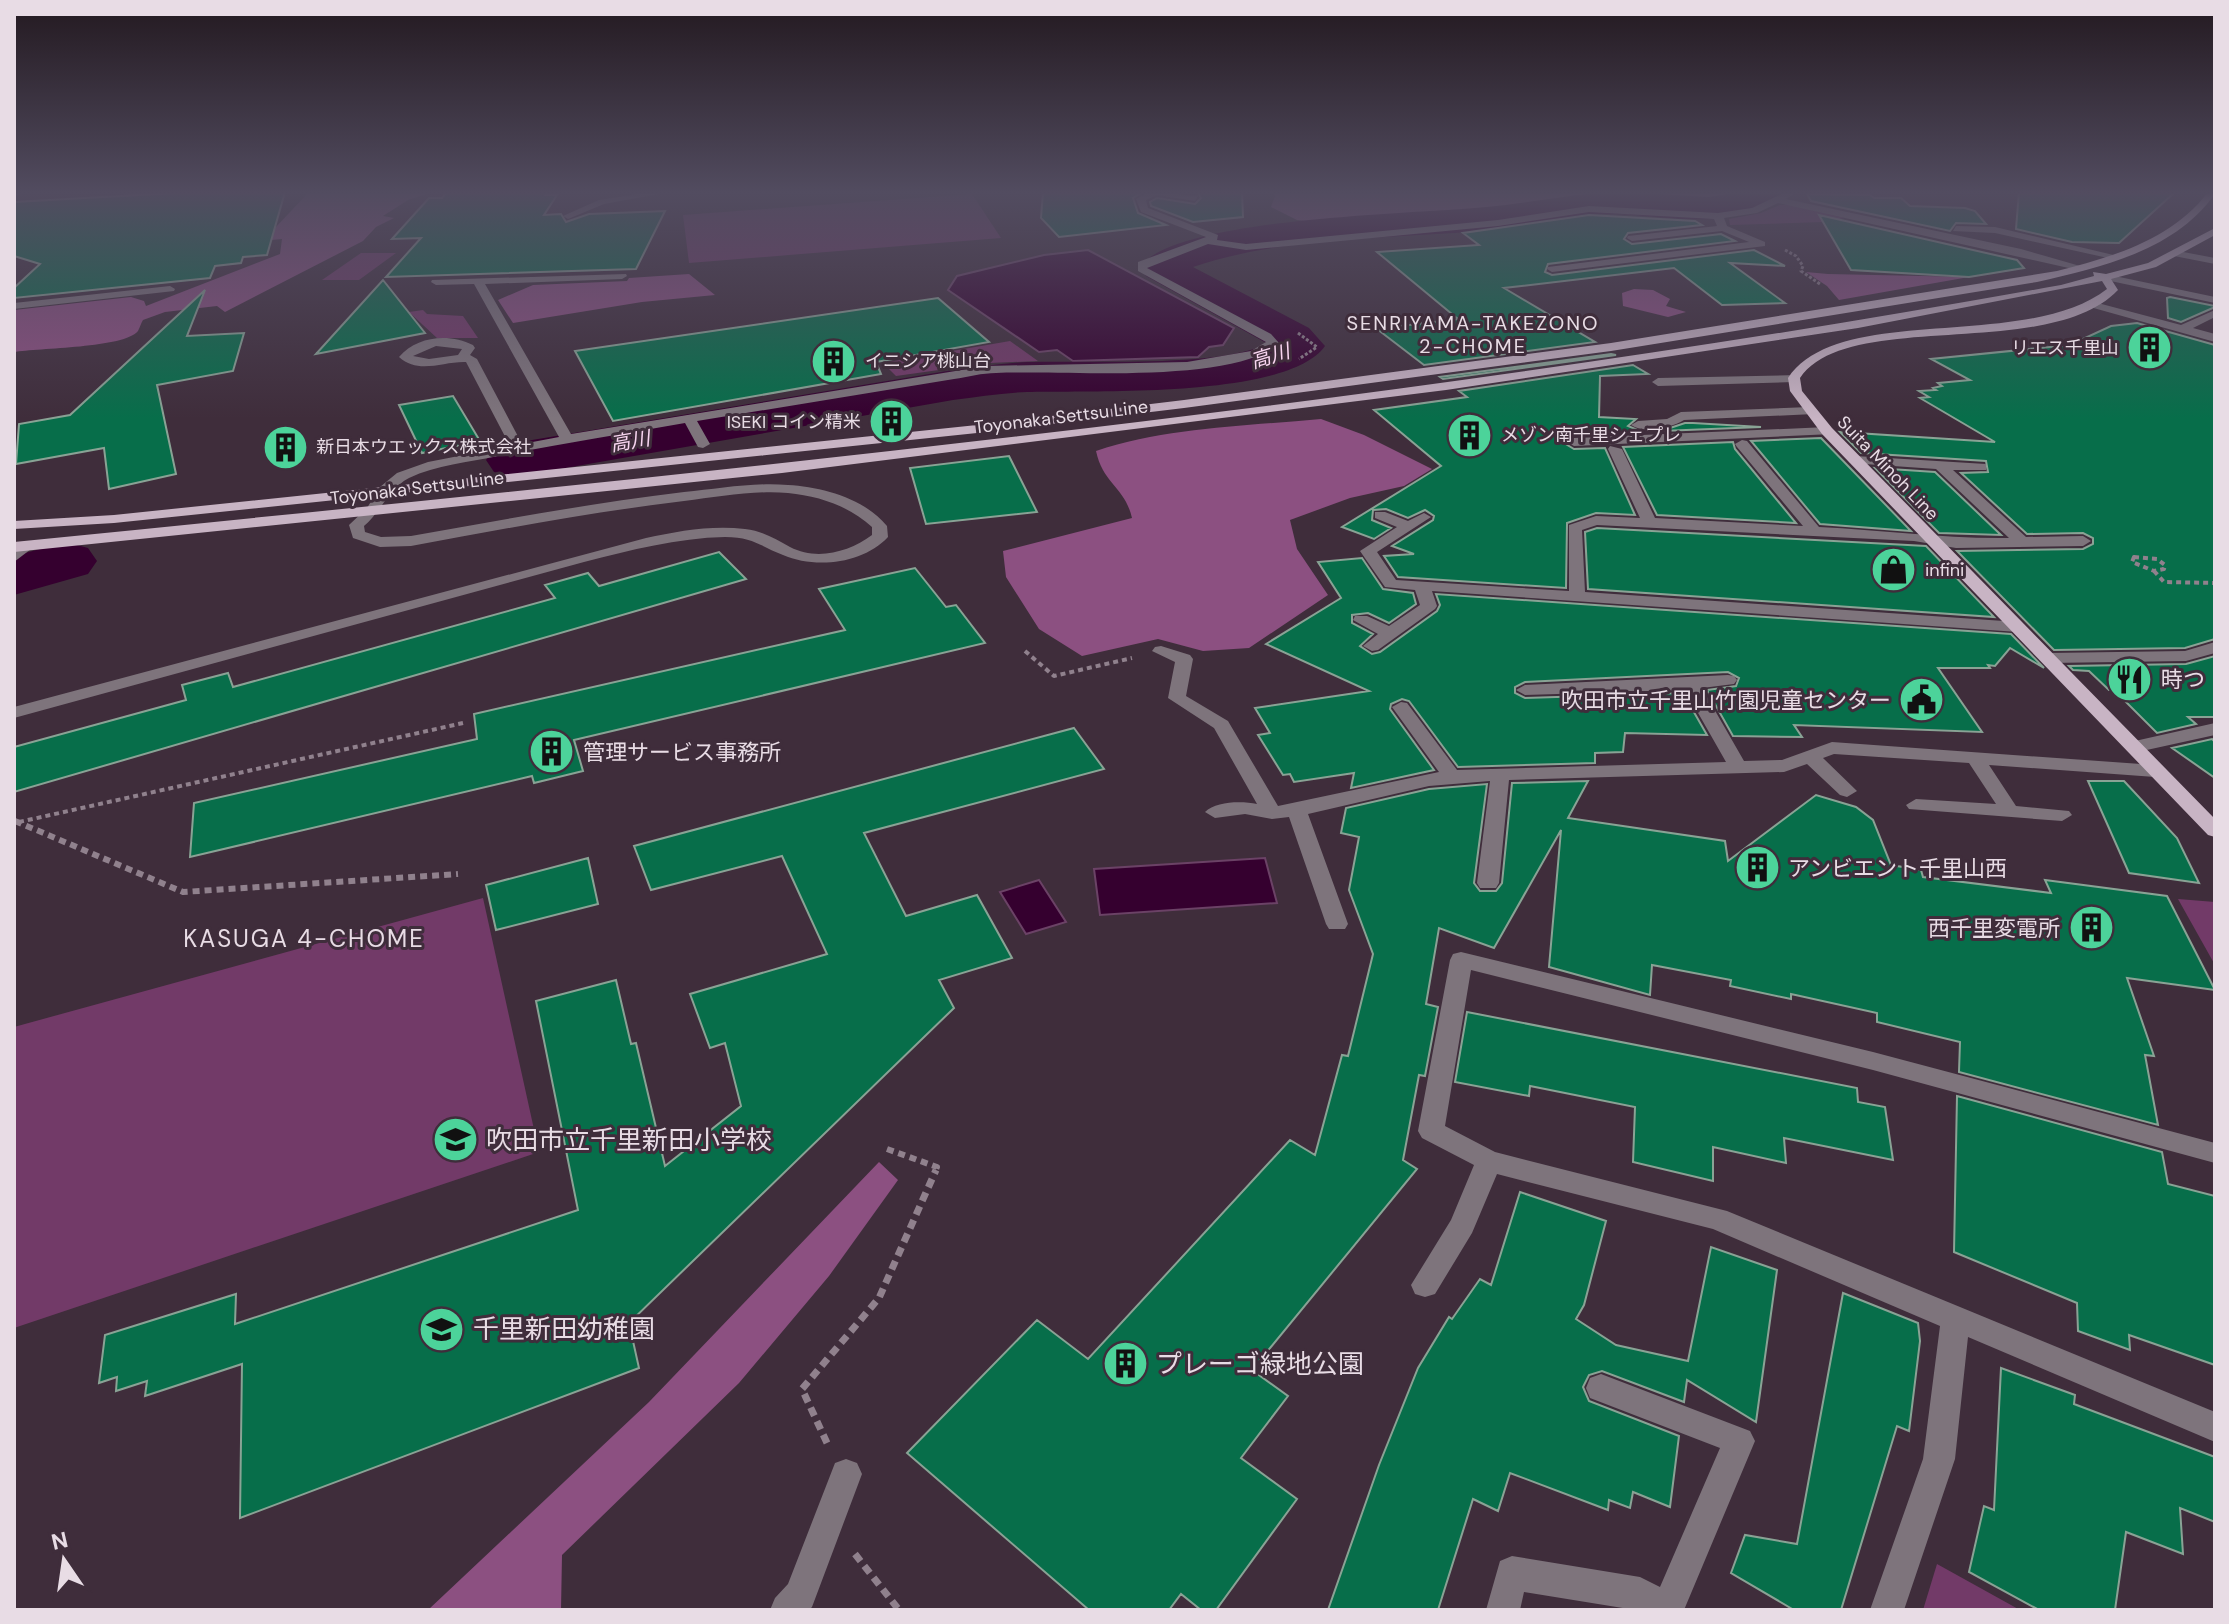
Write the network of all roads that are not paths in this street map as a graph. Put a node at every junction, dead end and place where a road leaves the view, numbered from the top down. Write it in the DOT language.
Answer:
graph roads {
  1 [pos="1142,268"];
  2 [pos="1563,268"];
  3 [pos="1584,268"];
  4 [pos="2082,268"];
  5 [pos="2141,268"];
  6 [pos="1552,269"];
  7 [pos="1592,272"];
  8 [pos="622,276"];
  9 [pos="2105,277"];
  10 [pos="478,281"];
  11 [pos="436,282"];
  12 [pos="170,289"];
  13 [pos="2215,300"];
  14 [pos="2094,305"];
  15 [pos="14,306"];
  16 [pos="2215,313"];
  17 [pos="2183,329"];
  18 [pos="2215,338"];
  19 [pos="462,357"];
  20 [pos="1794,378"];
  21 [pos="1658,382"];
  22 [pos="1809,411"];
  23 [pos="1638,425"];
  24 [pos="1827,431"];
  25 [pos="567,439"];
  26 [pos="1574,442"];
  27 [pos="1742,444"];
  28 [pos="518,449"];
  29 [pos="1615,449"];
  30 [pos="1855,460"];
  31 [pos="1940,465"];
  32 [pos="1981,467"];
  33 [pos="385,490"];
  34 [pos="373,511"];
  35 [pos="1380,515"];
  36 [pos="1424,517"];
  37 [pos="1649,522"];
  38 [pos="14,525"];
  39 [pos="1408,526"];
  40 [pos="1815,531"];
  41 [pos="1932,539"];
  42 [pos="2021,541"];
  43 [pos="2083,541"];
  44 [pos="18,550"];
  45 [pos="1421,585"];
  46 [pos="1577,596"];
  47 [pos="1361,620"];
  48 [pos="2018,627"];
  49 [pos="1390,633"];
  50 [pos="1372,646"];
  51 [pos="2215,647"];
  52 [pos="1161,651"];
  53 [pos="2049,658"];
  54 [pos="1728,680"];
  55 [pos="1691,684"];
  56 [pos="1525,690"];
  57 [pos="1401,707"];
  58 [pos="14,713"];
  59 [pos="2215,729"];
  60 [pos="2133,747"];
  61 [pos="1811,757"];
  62 [pos="1974,757"];
  63 [pos="1738,767"];
  64 [pos="2155,771"];
  65 [pos="1500,775"];
  66 [pos="1452,776"];
  67 [pos="1847,791"];
  68 [pos="1916,805"];
  69 [pos="1297,811"];
  70 [pos="2010,811"];
  71 [pos="1215,812"];
  72 [pos="1272,813"];
  73 [pos="2062,815"];
  74 [pos="2215,831"];
  75 [pos="1488,883"];
  76 [pos="1337,924"];
  77 [pos="2215,1153"];
  78 [pos="1489,1161"];
  79 [pos="1425,1285"];
  80 [pos="1956,1317"];
  81 [pos="1601,1388"];
  82 [pos="2215,1427"];
  83 [pos="846,1474"];
  84 [pos="787,1610"];
  85 [pos="1503,1610"];
  86 [pos="1667,1610"];
  87 [pos="1887,1610"];
  1 -- 25 [label="street"];
  2 -- 6 [label="street"];
  3 -- 7 [label="street"];
  4 -- 9 [label="main road"];
  4 -- 33 [label="main road, Toyonaka Settsu Line"];
  5 -- 9 [label="main road"];
  8 -- 10 [label="street"];
  9 -- 13 [label="street"];
  9 -- 14 [label="main road"];
  9 -- 34 [label="main road, Toyonaka Settsu Line"];
  10 -- 11 [label="street"];
  10 -- 25 [label="street"];
  12 -- 15 [label="street"];
  14 -- 17 [label="street"];
  14 -- 20 [label="main road"];
  16 -- 17 [label="street"];
  17 -- 18 [label="street"];
  19 -- 28 [label="street"];
  20 -- 21 [label="street"];
  20 -- 22 [label="main road, Suita Minoh Line"];
  22 -- 23 [label="street"];
  22 -- 24 [label="main road, Suita Minoh Line"];
  24 -- 26 [label="street"];
  24 -- 30 [label="main road, Suita Minoh Line"];
  25 -- 28 [label="street"];
  27 -- 40 [label="street"];
  28 -- 33 [label="street"];
  29 -- 37 [label="street"];
  30 -- 31 [label="street"];
  30 -- 41 [label="main road, Suita Minoh Line"];
  31 -- 32 [label="street"];
  31 -- 42 [label="street"];
  33 -- 34 [label="street"];
  33 -- 38 [label="main road, Toyonaka Settsu Line"];
  34 -- 44 [label="main road, Toyonaka Settsu Line"];
  34 -- 58 [label="street"];
  35 -- 39 [label="street"];
  36 -- 39 [label="street"];
  37 -- 40 [label="street"];
  37 -- 46 [label="street"];
  39 -- 45 [label="street"];
  40 -- 41 [label="street"];
  41 -- 42 [label="street"];
  41 -- 48 [label="main road, Suita Minoh Line"];
  42 -- 43 [label="street"];
  45 -- 46 [label="street"];
  45 -- 49 [label="street"];
  46 -- 48 [label="street"];
  47 -- 49 [label="street"];
  48 -- 53 [label="main road, Suita Minoh Line"];
  49 -- 50 [label="street"];
  51 -- 53 [label="street"];
  52 -- 72 [label="street"];
  53 -- 60 [label="main road, Suita Minoh Line"];
  54 -- 55 [label="street"];
  55 -- 56 [label="street"];
  55 -- 63 [label="street"];
  57 -- 66 [label="street"];
  59 -- 60 [label="street"];
  60 -- 64 [label="main road, Suita Minoh Line"];
  61 -- 62 [label="street"];
  61 -- 63 [label="street"];
  61 -- 67 [label="street"];
  62 -- 64 [label="street"];
  62 -- 70 [label="street"];
  63 -- 65 [label="street"];
  64 -- 74 [label="main road, Suita Minoh Line"];
  65 -- 66 [label="street"];
  65 -- 75 [label="street"];
  66 -- 69 [label="street"];
  68 -- 70 [label="street"];
  69 -- 72 [label="street"];
  69 -- 76 [label="street"];
  70 -- 73 [label="street"];
  71 -- 72 [label="street"];
  77 -- 78 [label="street"];
  78 -- 79 [label="street"];
  78 -- 80 [label="street"];
  80 -- 82 [label="street"];
  80 -- 87 [label="street"];
  81 -- 86 [label="street"];
  83 -- 84 [label="street"];
  85 -- 86 [label="street"];
}
